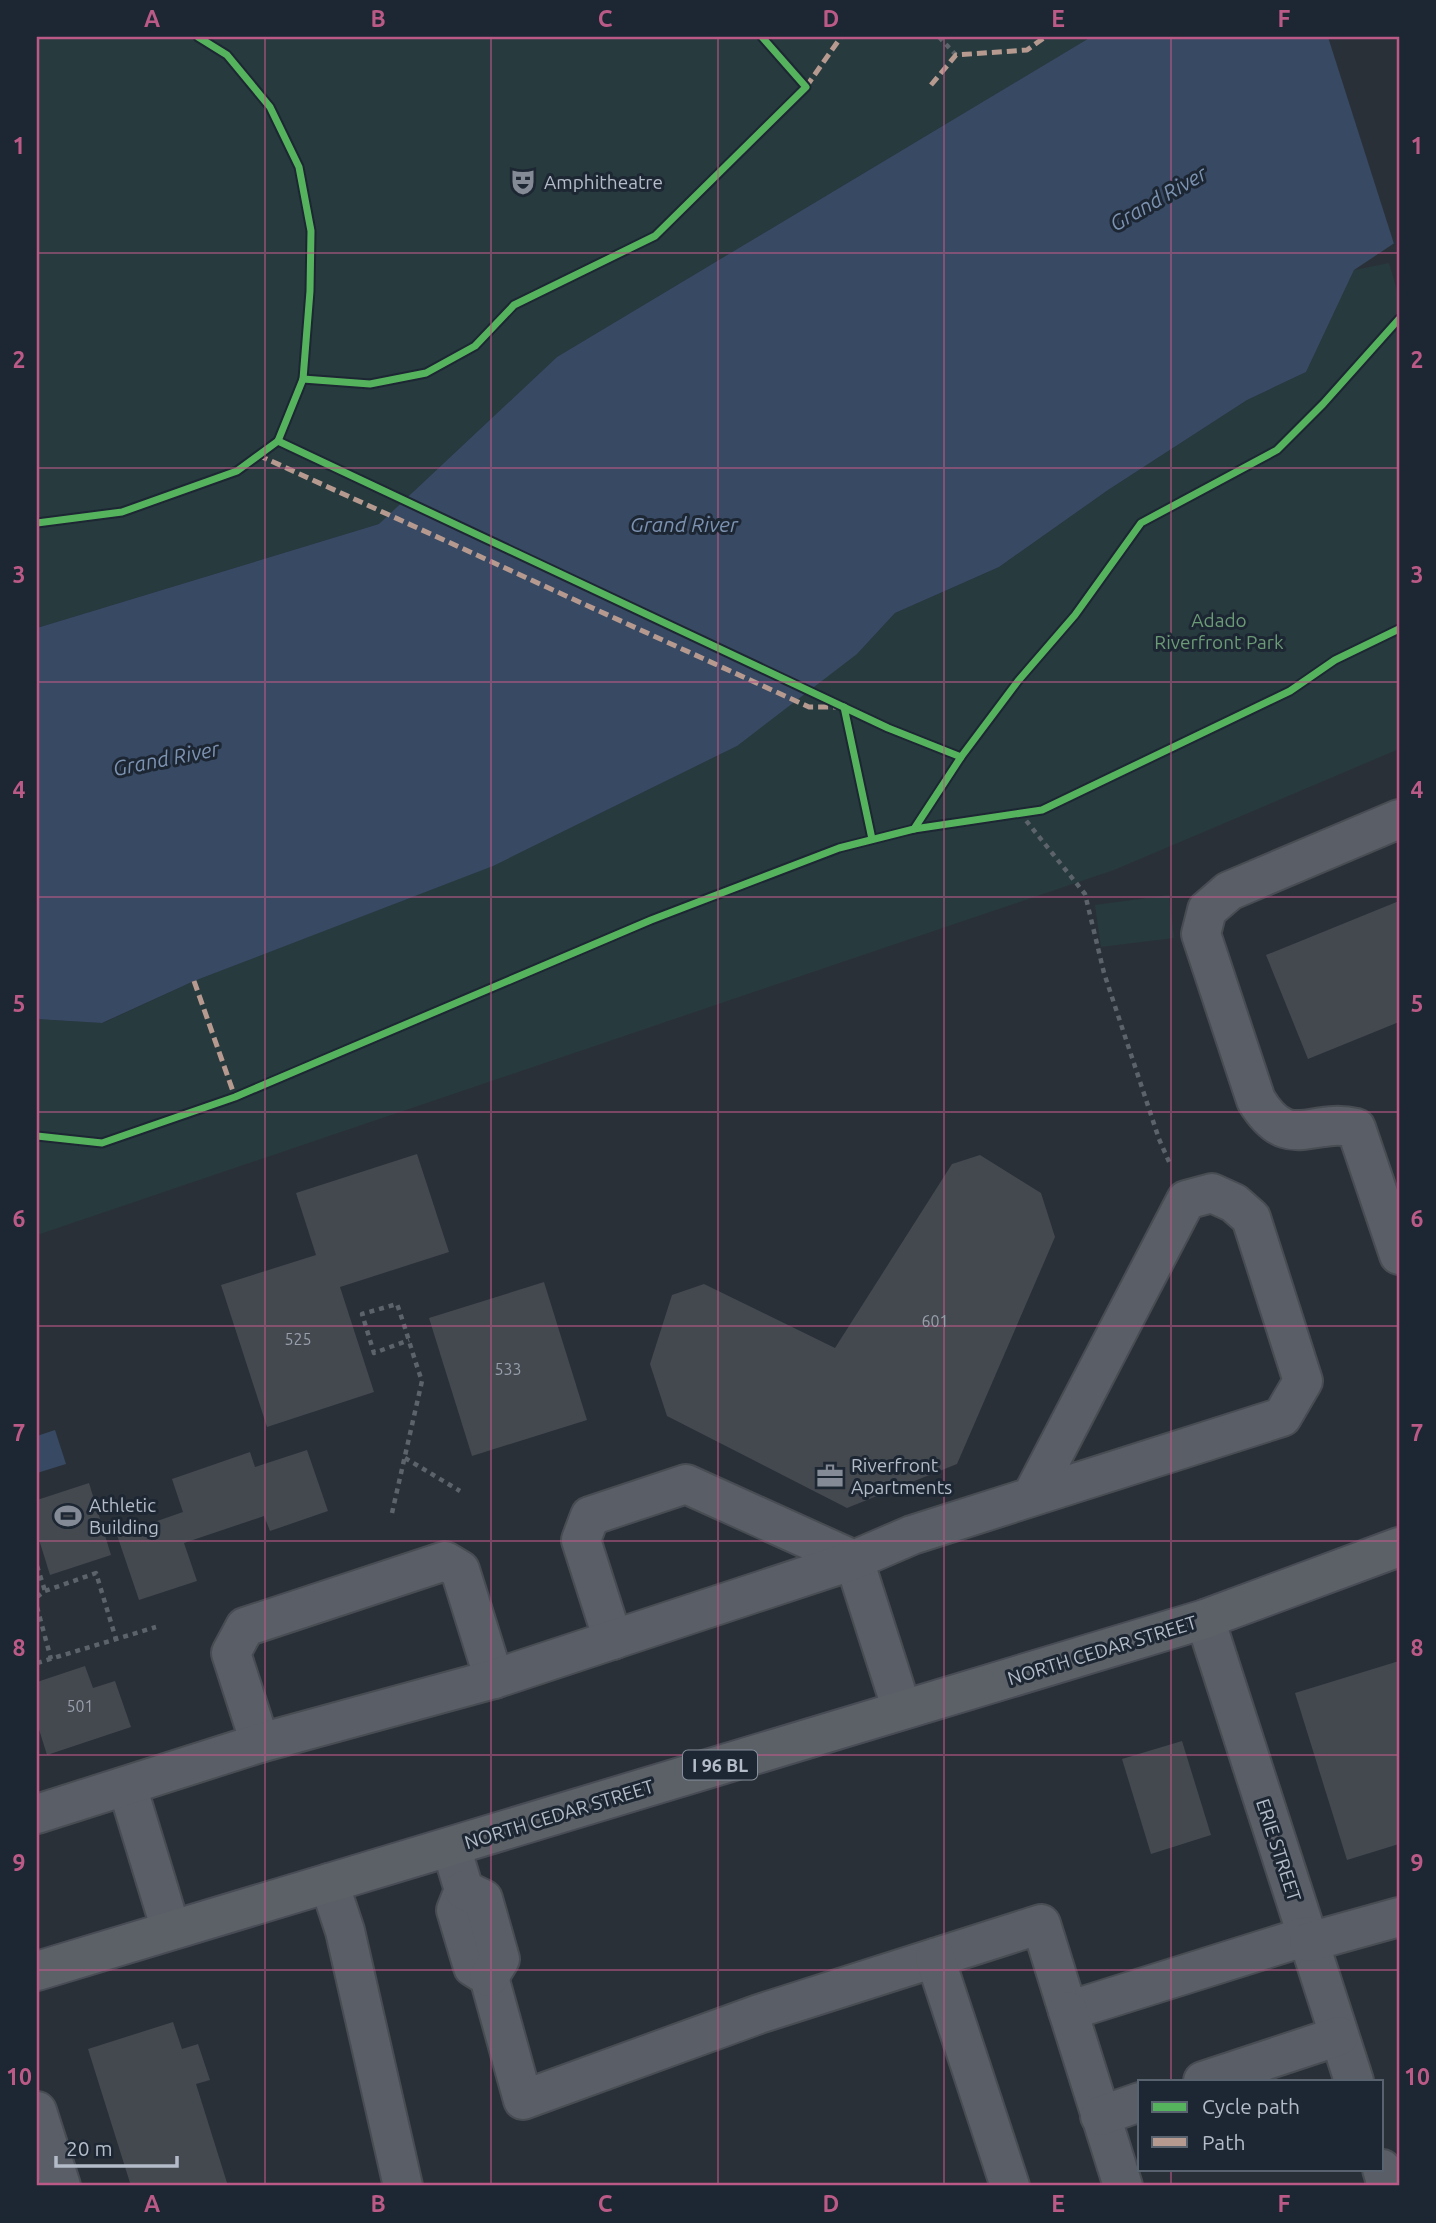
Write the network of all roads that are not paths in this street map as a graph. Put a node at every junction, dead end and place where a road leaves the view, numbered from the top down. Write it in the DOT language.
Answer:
graph roads {
  1 [pos="1399,819"];
  2 [pos="1399,1255"];
  3 [pos="1032,1496"];
  4 [pos="1399,1547"];
  5 [pos="853,1560"];
  6 [pos="1205,1619"];
  7 [pos="613,1640"];
  8 [pos="494,1679"];
  9 [pos="902,1710"];
  10 [pos="260,1743"];
  11 [pos="127,1786"];
  12 [pos="37,1814"];
  13 [pos="451,1847"];
  14 [pos="329,1883"];
  15 [pos="1399,1917"];
  16 [pos="171,1930"];
  17 [pos="1308,1939"];
  18 [pos="935,1958"];
  19 [pos="37,1971"];
  20 [pos="1068,2011"];
  21 [pos="1339,2036"];
  22 [pos="1206,2080"];
  23 [pos="1354,2080"];
  24 [pos="1138,2103"];
  25 [pos="37,2112"];
  26 [pos="1100,2116"];
  27 [pos="61,2186"];
  28 [pos="402,2186"];
  29 [pos="1010,2186"];
  30 [pos="1123,2186"];
  1 -- 2 [label="street"];
  3 -- 3 [label="street"];
  3 -- 5 [label="street"];
  4 -- 6 [label="main road, NORTH CEDAR STREET / I 96 BL"];
  5 -- 7 [label="street"];
  5 -- 7 [label="street"];
  5 -- 9 [label="street"];
  6 -- 9 [label="main road, NORTH CEDAR STREET / I 96 BL"];
  6 -- 17 [label="street, ERIE STREET"];
  7 -- 8 [label="street"];
  8 -- 10 [label="street"];
  8 -- 10 [label="street"];
  9 -- 13 [label="main road, NORTH CEDAR STREET / I 96 BL"];
  10 -- 11 [label="street"];
  11 -- 12 [label="street"];
  11 -- 16 [label="street"];
  13 -- 14 [label="main road, NORTH CEDAR STREET / I 96 BL"];
  13 -- 18 [label="street"];
  14 -- 16 [label="main road, NORTH CEDAR STREET / I 96 BL"];
  14 -- 28 [label="street"];
  15 -- 17 [label="street"];
  16 -- 19 [label="main road, NORTH CEDAR STREET / I 96 BL"];
  17 -- 20 [label="street"];
  17 -- 21 [label="street, ERIE STREET"];
  18 -- 20 [label="street"];
  18 -- 29 [label="street"];
  20 -- 26 [label="street"];
  21 -- 22 [label="street"];
  21 -- 23 [label="street, ERIE STREET"];
  24 -- 26 [label="street"];
  25 -- 27 [label="street"];
  26 -- 30 [label="street"];
}
